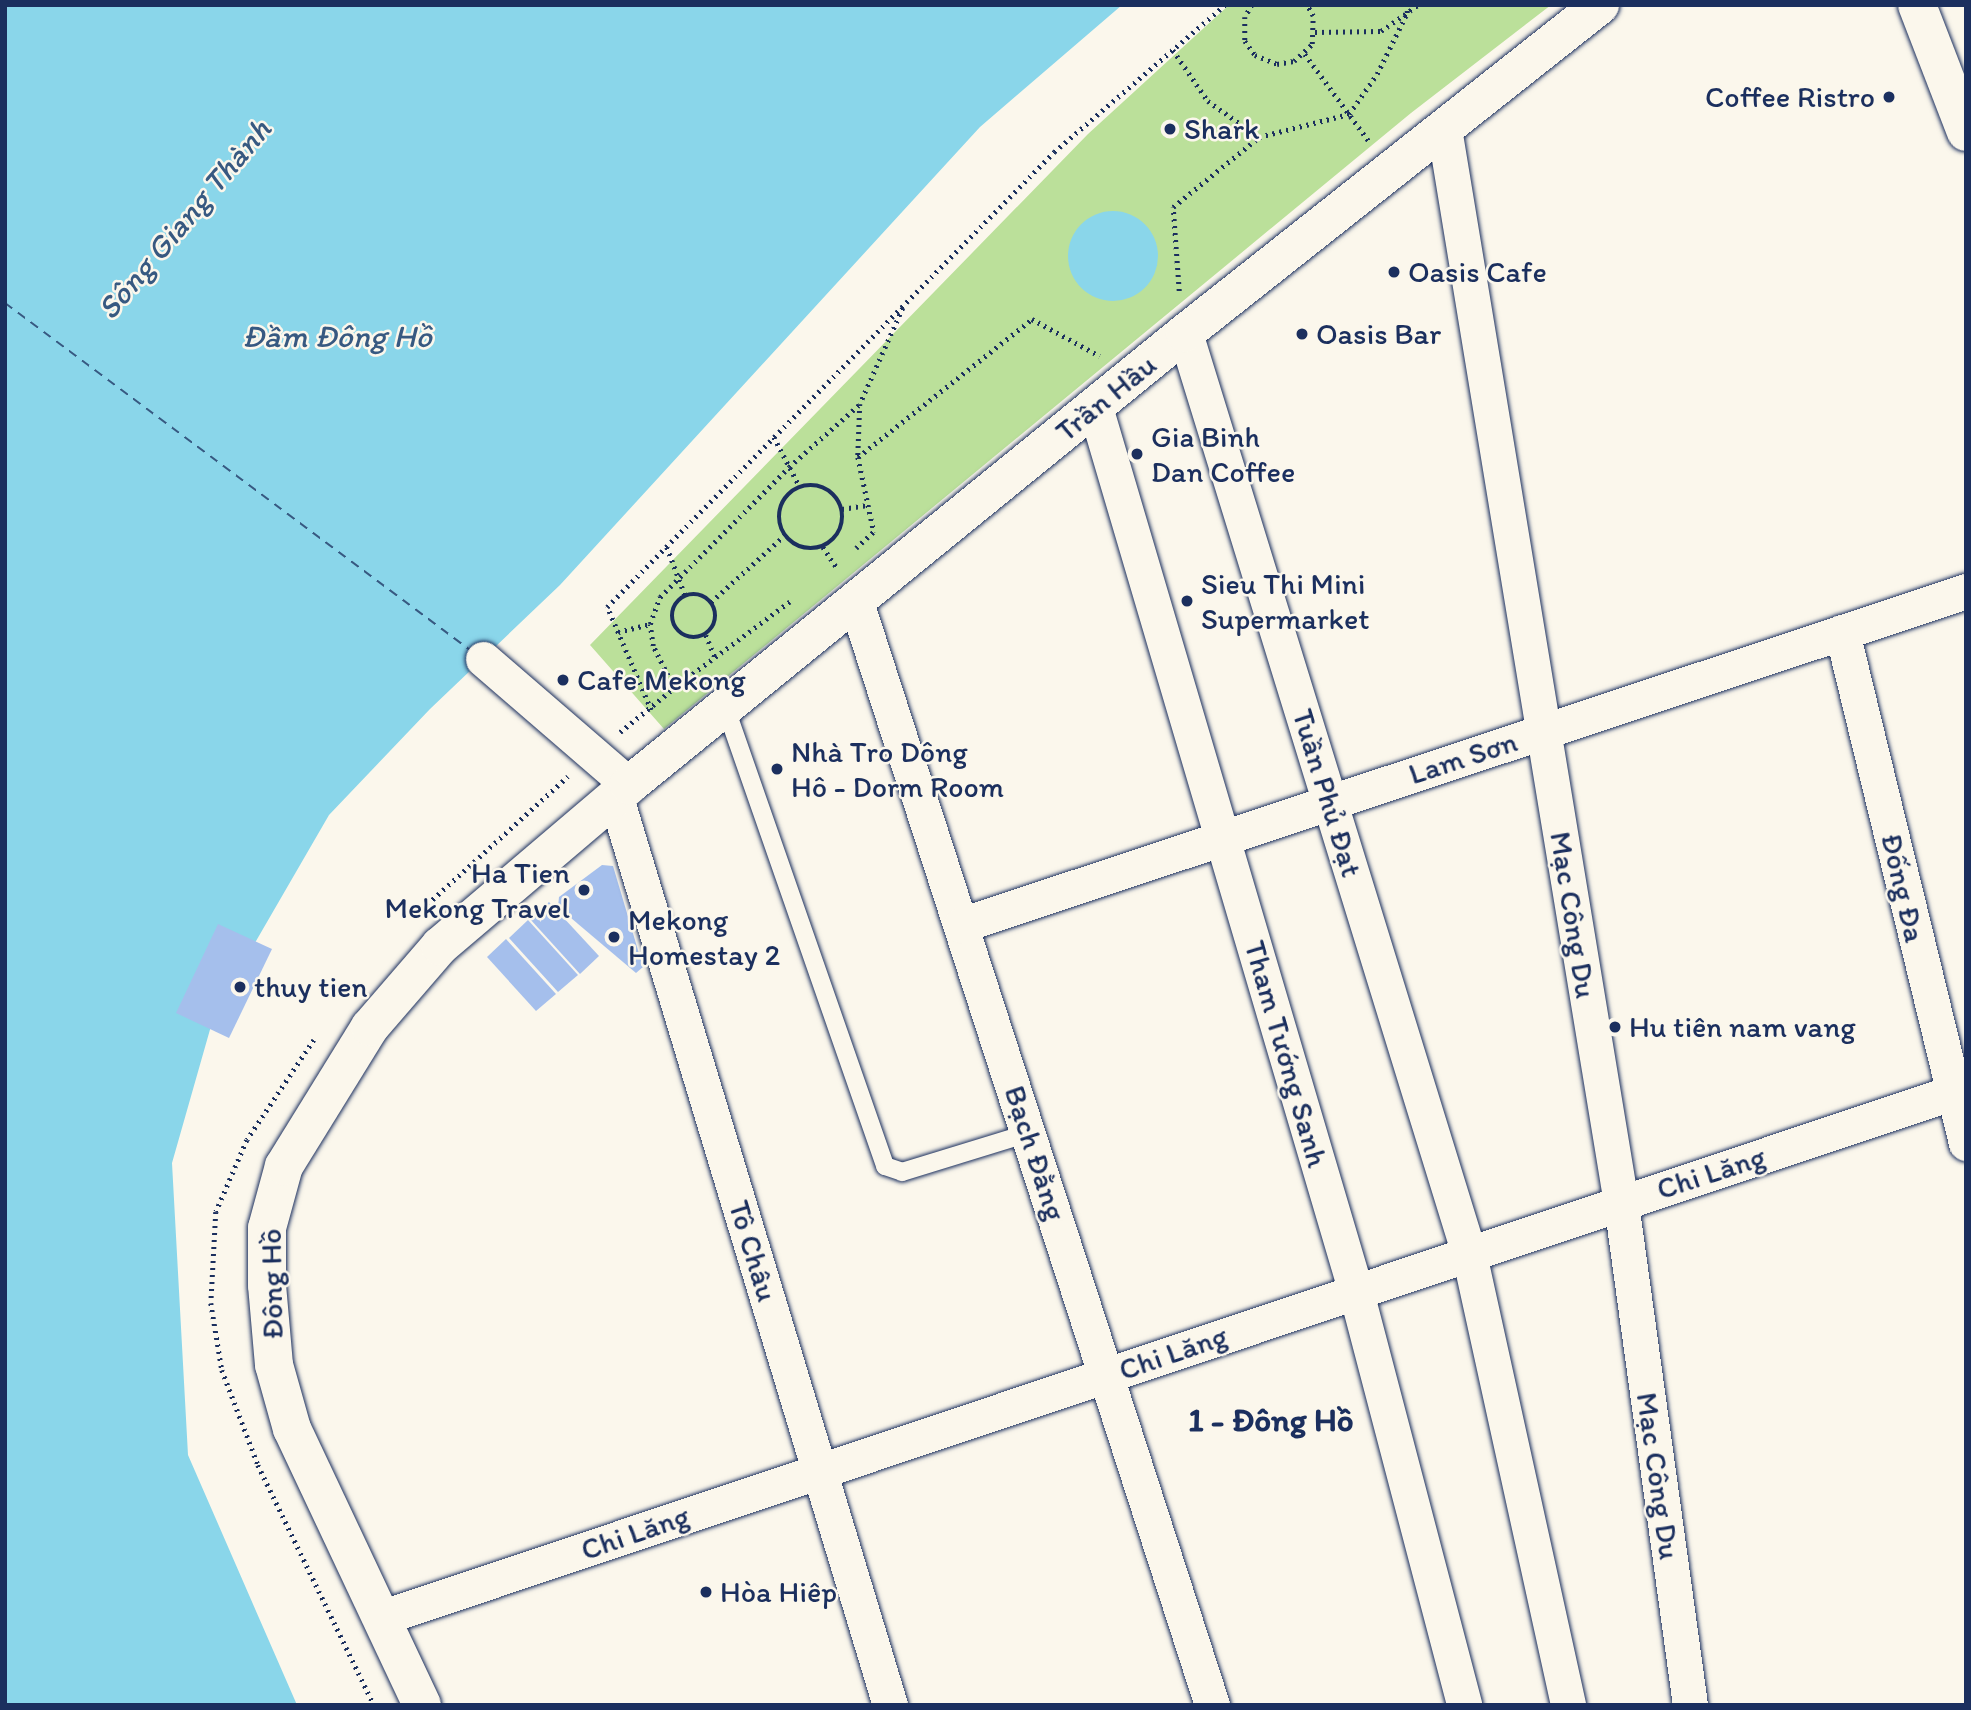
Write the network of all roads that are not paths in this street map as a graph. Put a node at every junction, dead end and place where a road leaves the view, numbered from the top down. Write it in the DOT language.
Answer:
graph roads {
  1 [pos="1600,5"];
  2 [pos="1917,5"];
  3 [pos="1444,128"];
  4 [pos="1966,132"];
  5 [pos="1182,318"];
  6 [pos="1095,407"];
  7 [pos="1966,591"];
  8 [pos="856,602"];
  9 [pos="1842,632"];
  10 [pos="483,659"];
  11 [pos="723,691"];
  12 [pos="1543,732"];
  13 [pos="623,791"];
  14 [pos="1330,803"];
  15 [pos="1222,838"];
  16 [pos="961,925"];
  17 [pos="1959,1090"];
  18 [pos="1029,1133"];
  19 [pos="1966,1143"];
  20 [pos="1620,1203"];
  21 [pos="1469,1254"];
  22 [pos="1356,1292"];
  23 [pos="1108,1375"];
  24 [pos="820,1471"];
  25 [pos="380,1618"];
  26 [pos="422,1705"];
  27 [pos="890,1705"];
  28 [pos="1212,1705"];
  29 [pos="1464,1705"];
  30 [pos="1568,1705"];
  31 [pos="1690,1705"];
  1 -- 3 [label="street, Trần Hầu"];
  2 -- 4 [label="street"];
  3 -- 5 [label="street, Trần Hầu"];
  3 -- 12 [label="street, Mạc Công Du"];
  5 -- 6 [label="street, Trần Hầu"];
  5 -- 14 [label="street, Tuần Phủ Đạt"];
  6 -- 8 [label="street, Trần Hầu"];
  6 -- 15 [label="street, Tham Tướng Sanh"];
  7 -- 9 [label="street, Lam Sơn"];
  8 -- 11 [label="street, Trần Hầu"];
  8 -- 16 [label="street, Bạch Đằng"];
  9 -- 12 [label="street, Lam Sơn"];
  9 -- 17 [label="street, Đống Đa"];
  10 -- 13 [label="street"];
  11 -- 13 [label="street, Trần Hầu"];
  11 -- 18 [label="lane"];
  12 -- 14 [label="street, Lam Sơn"];
  12 -- 20 [label="street, Mạc Công Du"];
  13 -- 24 [label="street, Tô Châu"];
  13 -- 25 [label="street, Đông Hồ"];
  14 -- 15 [label="street, Lam Sơn"];
  14 -- 21 [label="street, Tuần Phủ Đạt"];
  15 -- 16 [label="street, Lam Sơn"];
  15 -- 22 [label="street, Tham Tướng Sanh"];
  16 -- 18 [label="street, Bạch Đằng"];
  17 -- 19 [label="street, Đống Đa"];
  17 -- 20 [label="street, Chi Lăng"];
  18 -- 23 [label="street, Bạch Đằng"];
  20 -- 21 [label="street, Chi Lăng"];
  20 -- 31 [label="street, Mạc Công Du"];
  21 -- 22 [label="street, Chi Lăng"];
  21 -- 30 [label="street, Tuần Phủ Đạt"];
  22 -- 23 [label="street, Chi Lăng"];
  22 -- 29 [label="street, Tham Tướng Sanh"];
  23 -- 24 [label="street, Chi Lăng"];
  23 -- 28 [label="street, Bạch Đằng"];
  24 -- 25 [label="street, Chi Lăng"];
  24 -- 27 [label="street, Tô Châu"];
  25 -- 26 [label="street, Đông Hồ"];
}
